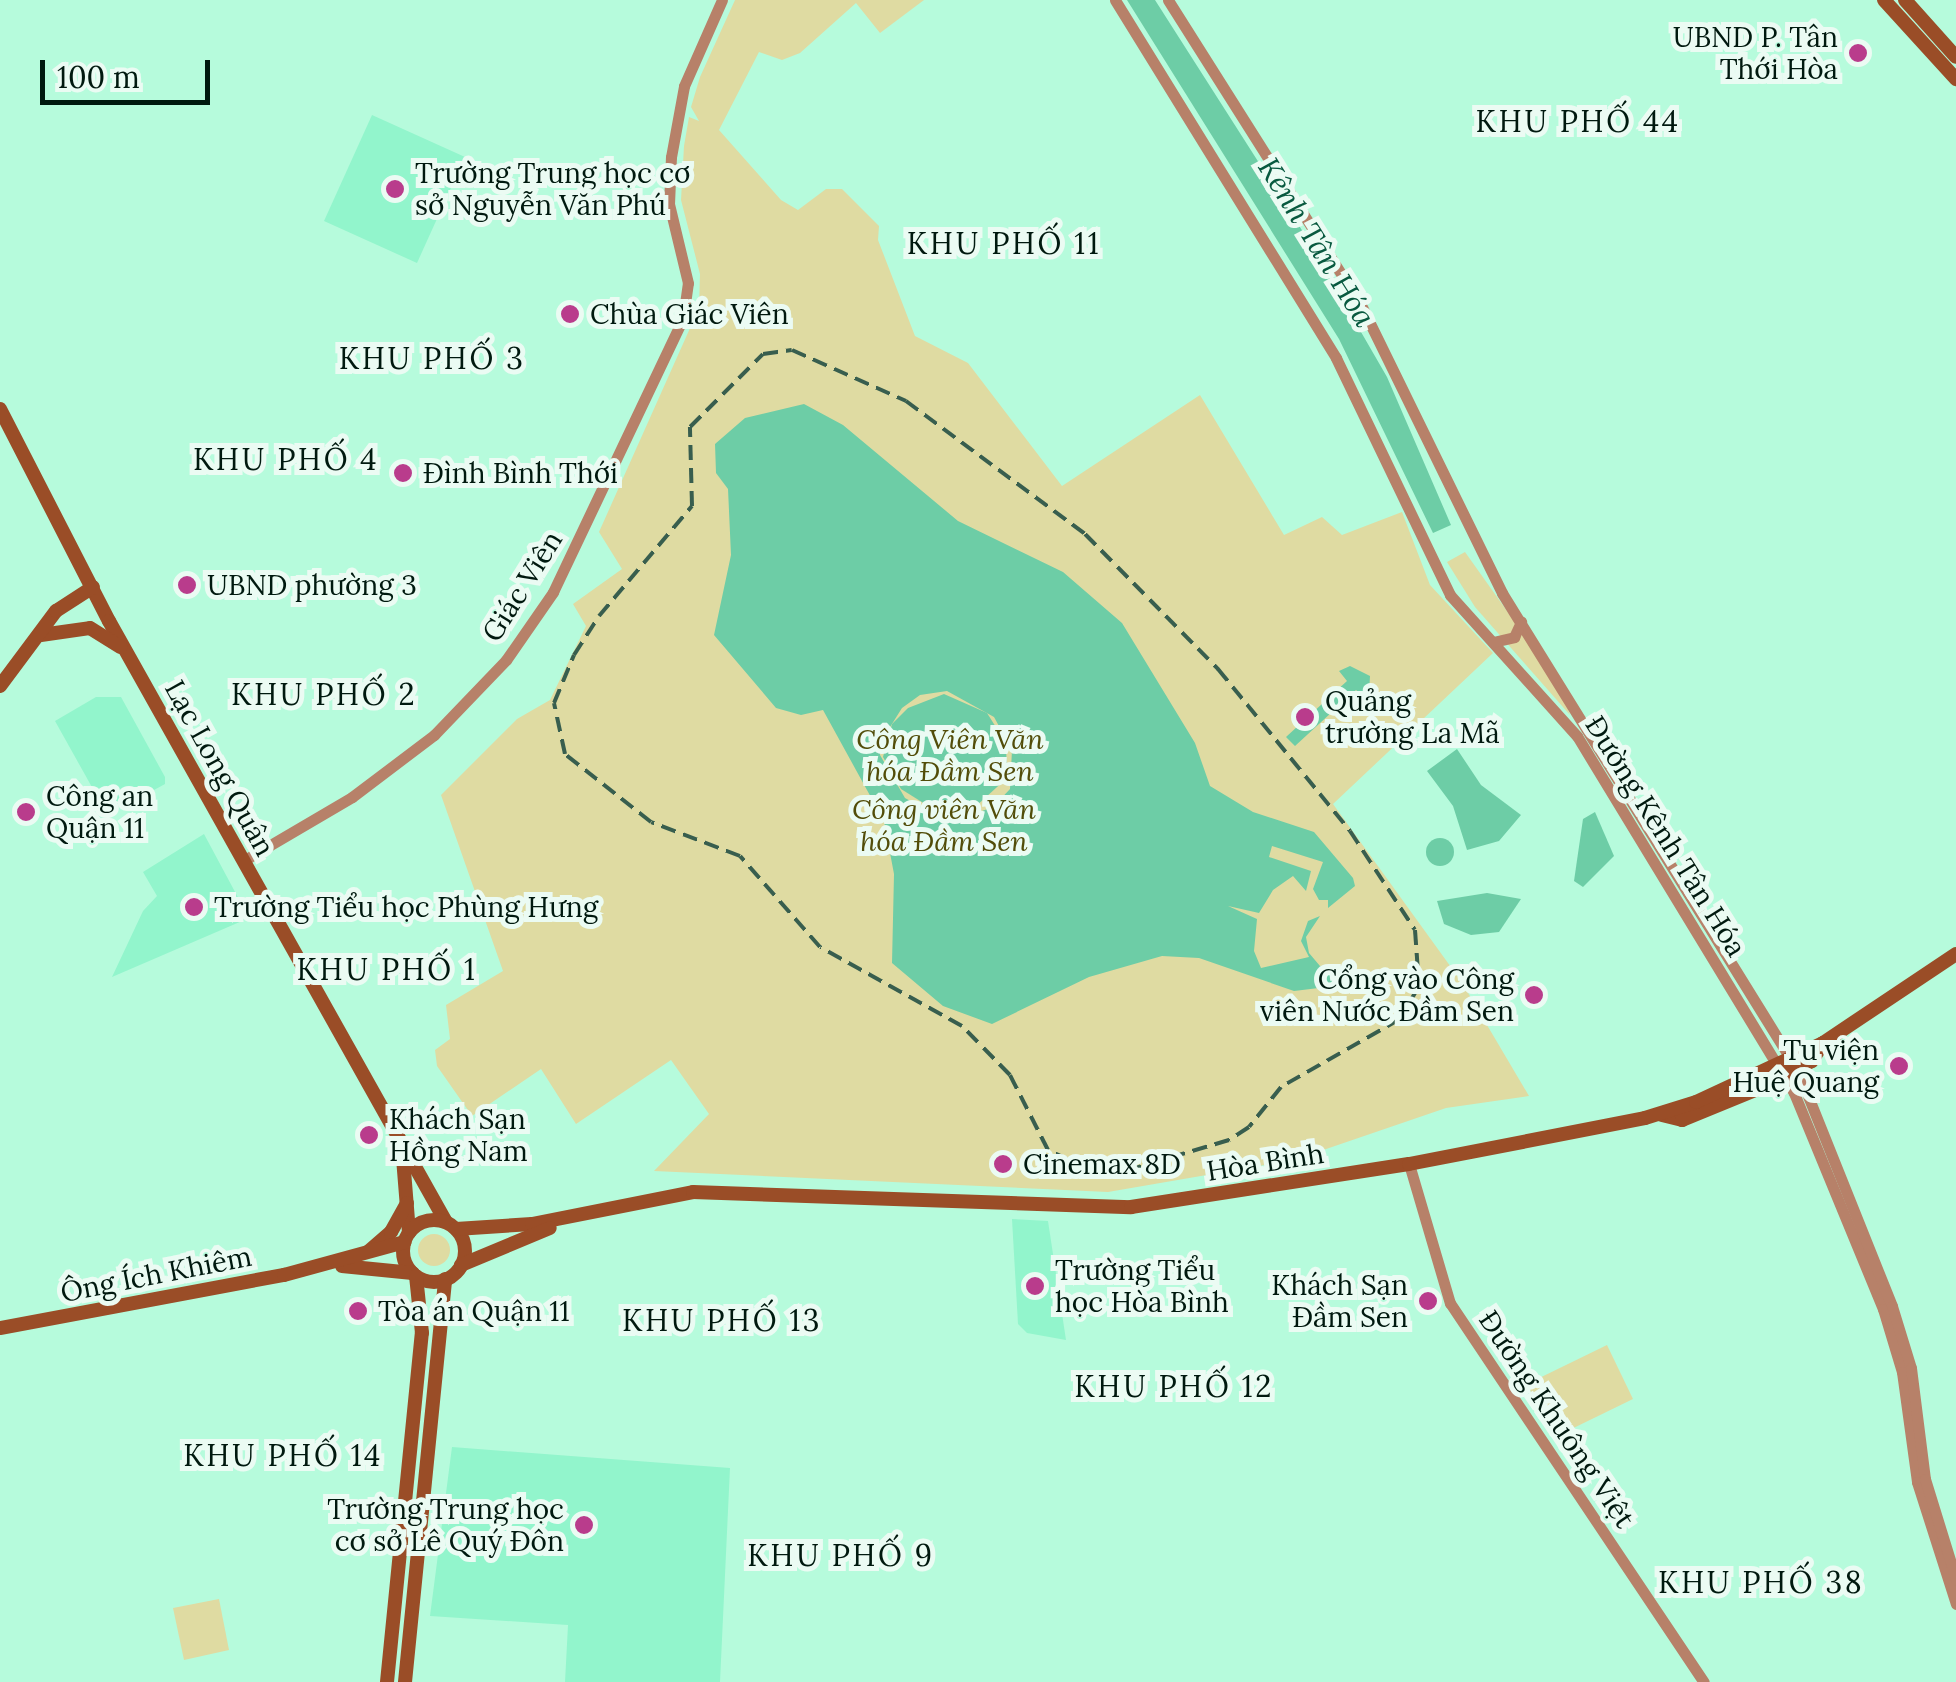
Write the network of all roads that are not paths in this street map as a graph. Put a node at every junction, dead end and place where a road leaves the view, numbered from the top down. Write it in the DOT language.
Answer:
graph roads {
  1 [pos="722,0"];
  2 [pos="1114,0"];
  3 [pos="1168,0"];
  4 [pos="1884,0"];
  5 [pos="1904,0"];
  6 [pos="1956,57"];
  7 [pos="1956,80"];
  8 [pos="0,409"];
  9 [pos="93,587"];
  10 [pos="1520,622"];
  11 [pos="41,636"];
  12 [pos="1494,642"];
  13 [pos="126,650"];
  14 [pos="0,686"];
  15 [pos="243,861"];
  16 [pos="1956,954"];
  17 [pos="1823,1043"];
  18 [pos="1782,1066"];
  19 [pos="1798,1071"];
  20 [pos="401,1148"];
  21 [pos="1408,1164"];
  22 [pos="409,1197"];
  23 [pos="568,1218"];
  24 [pos="451,1226"];
  25 [pos="407,1237"];
  26 [pos="364,1254"];
  27 [pos="461,1265"];
  28 [pos="322,1266"];
  29 [pos="414,1274"];
  30 [pos="445,1280"];
  31 [pos="0,1328"];
  32 [pos="1953,1587"];
  33 [pos="387,1682"];
  34 [pos="404,1682"];
  35 [pos="1704,1682"];
  1 -- 15 [label="street, Giác Viên"];
  2 -- 12 [label="street, Đường Kênh Tân Hóa"];
  3 -- 10 [label="street, Đường Kênh Tân Hóa"];
  4 -- 7 [label="main road"];
  5 -- 6 [label="main road"];
  8 -- 9 [label="main road, Lạc Long Quân"];
  9 -- 11 [label="main road"];
  9 -- 13 [label="main road, Lạc Long Quân"];
  10 -- 12 [label="street"];
  10 -- 18 [label="street, Đường Kênh Tân Hóa"];
  11 -- 13 [label="main road"];
  11 -- 14 [label="main road"];
  12 -- 18 [label="street, Đường Kênh Tân Hóa"];
  13 -- 15 [label="main road, Lạc Long Quân"];
  15 -- 20 [label="main road, Lạc Long Quân"];
  16 -- 17 [label="main road"];
  17 -- 18 [label="main road"];
  17 -- 19 [label="main road"];
  18 -- 19 [label="main road"];
  18 -- 21 [label="main road, Hòa Bình"];
  18 -- 32 [label="street, Đường Kênh Tân Hóa"];
  19 -- 32 [label="street, Đường Kênh Tân Hóa"];
  20 -- 22 [label="main road"];
  20 -- 24 [label="main road, Lạc Long Quân"];
  21 -- 23 [label="main road, Hòa Bình"];
  21 -- 35 [label="street, Đường Khuông Việt"];
  22 -- 25 [label="main road"];
  22 -- 26 [label="main road"];
  23 -- 24 [label="main road"];
  23 -- 27 [label="main road"];
  24 -- 25 [label="main road"];
  24 -- 27 [label="main road"];
  25 -- 26 [label="main road"];
  25 -- 29 [label="main road"];
  26 -- 28 [label="main road"];
  27 -- 30 [label="main road"];
  28 -- 29 [label="main road"];
  28 -- 31 [label="main road, Ông Ích Khiêm"];
  29 -- 30 [label="main road"];
  29 -- 33 [label="main road"];
  30 -- 34 [label="main road"];
}
